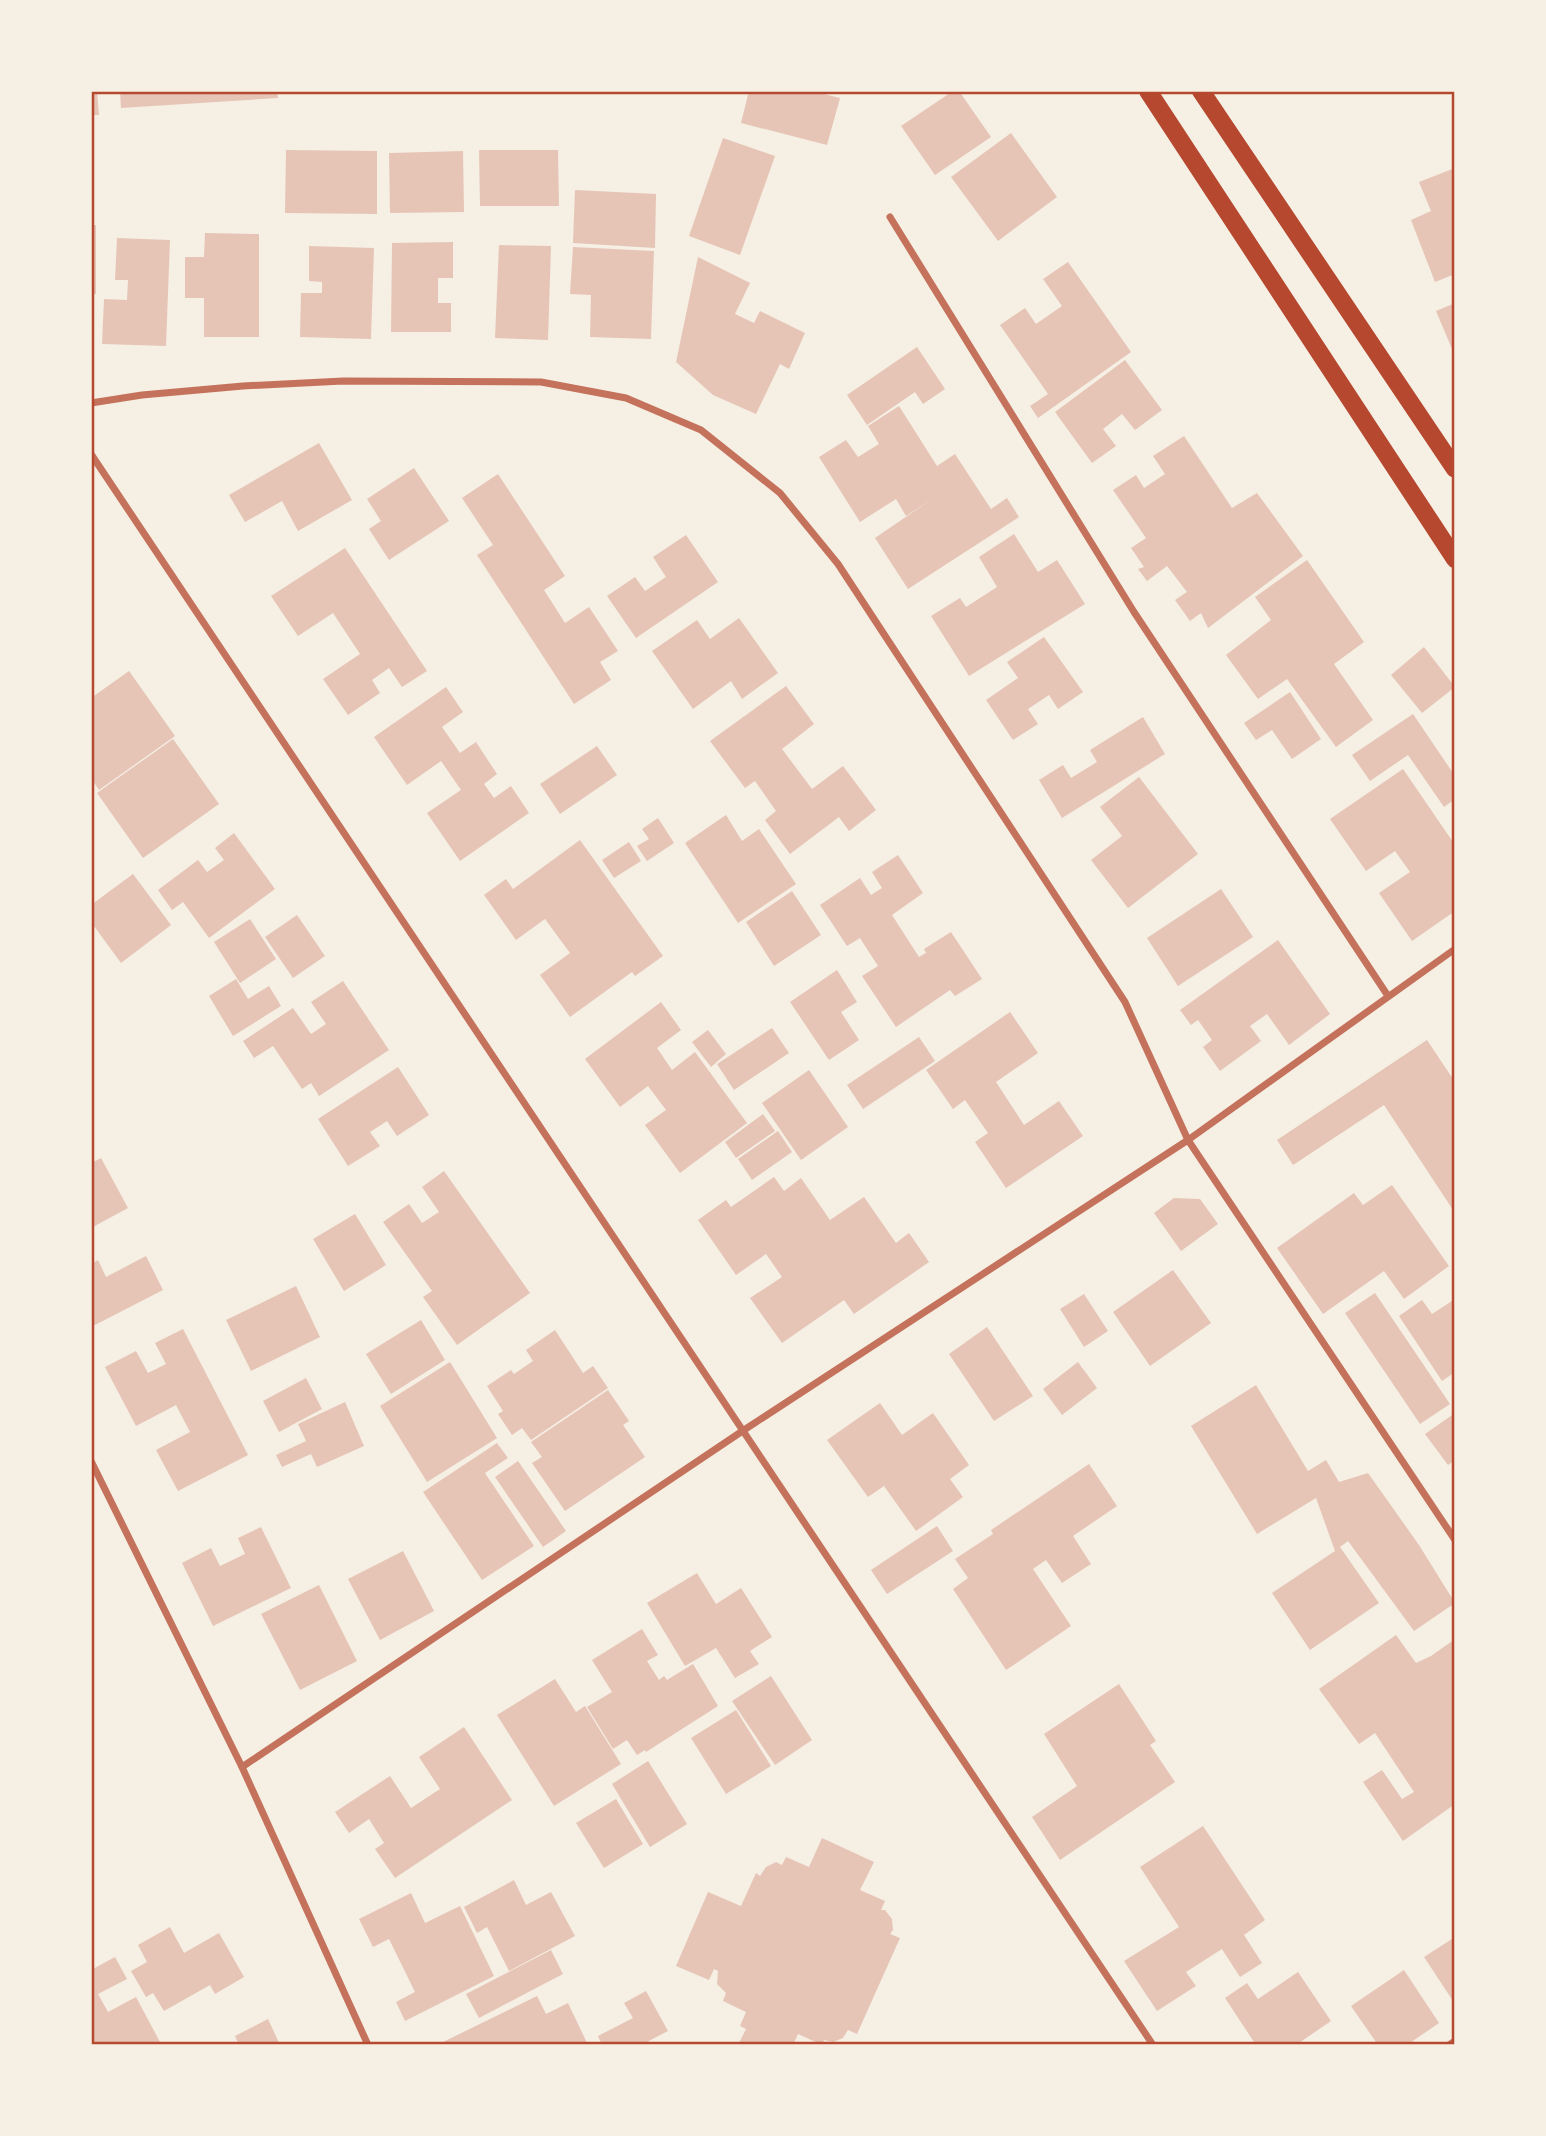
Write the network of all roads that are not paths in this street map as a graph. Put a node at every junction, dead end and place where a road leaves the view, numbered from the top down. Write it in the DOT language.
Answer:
graph roads {
  1 [pos="1148,91"];
  2 [pos="1201,91"];
  3 [pos="890,217"];
  4 [pos="91,403"];
  5 [pos="91,454"];
  6 [pos="1455,469"];
  7 [pos="1455,559"];
  8 [pos="1455,949"];
  9 [pos="1388,996"];
  10 [pos="1188,1140"];
  11 [pos="744,1430"];
  12 [pos="91,1461"];
  13 [pos="1455,1541"];
  14 [pos="242,1767"];
  15 [pos="1455,2041"];
  16 [pos="368,2045"];
  17 [pos="1153,2045"];
  18 [pos="1449,2045"];
  1 -- 7 [label="main road"];
  2 -- 6 [label="main road"];
  3 -- 9 [label="street"];
  4 -- 10 [label="street"];
  5 -- 11 [label="street"];
  8 -- 9 [label="street"];
  9 -- 10 [label="street"];
  10 -- 11 [label="street"];
  10 -- 13 [label="street"];
  11 -- 14 [label="street"];
  11 -- 17 [label="street"];
  12 -- 14 [label="street"];
  14 -- 16 [label="street"];
  15 -- 18 [label="street"];
}
